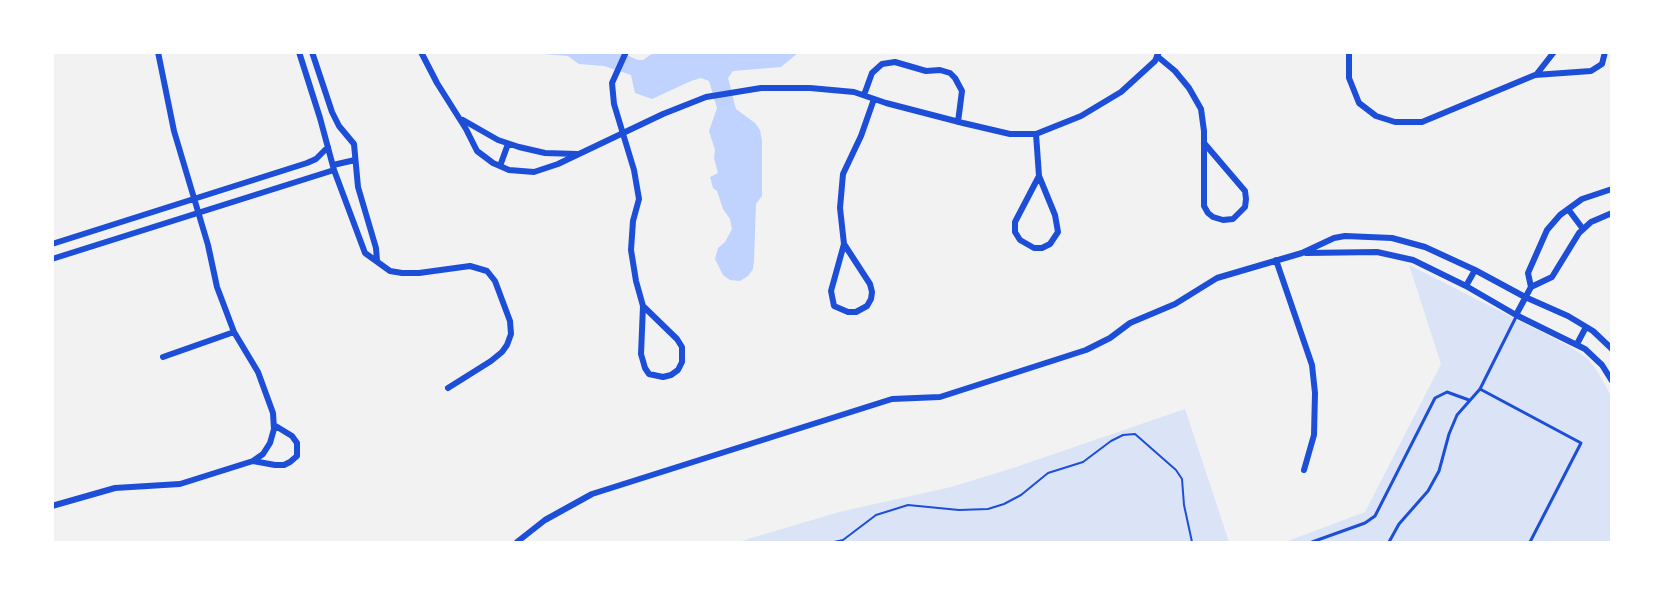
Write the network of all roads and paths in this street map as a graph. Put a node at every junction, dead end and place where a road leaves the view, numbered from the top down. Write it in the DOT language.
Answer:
graph roads {
  1 [pos="158,52"];
  2 [pos="299,52"];
  3 [pos="312,52"];
  4 [pos="421,52"];
  5 [pos="626,52"];
  6 [pos="1349,52"];
  7 [pos="1554,52"];
  8 [pos="1605,52"];
  9 [pos="1158,54"];
  10 [pos="1535,75"];
  11 [pos="864,95"];
  12 [pos="874,99"];
  13 [pos="459,118"];
  14 [pos="958,122"];
  15 [pos="624,134"];
  16 [pos="1036,134"];
  17 [pos="1204,142"];
  18 [pos="508,144"];
  19 [pos="328,147"];
  20 [pos="581,154"];
  21 [pos="355,160"];
  22 [pos="500,166"];
  23 [pos="333,168"];
  24 [pos="1039,176"];
  25 [pos="1611,189"];
  26 [pos="193,199"];
  27 [pos="1568,209"];
  28 [pos="197,212"];
  29 [pos="1611,213"];
  30 [pos="1583,229"];
  31 [pos="97,230"];
  32 [pos="844,243"];
  33 [pos="52,244"];
  34 [pos="100,244"];
  35 [pos="1302,253"];
  36 [pos="53,258"];
  37 [pos="1276,260"];
  38 [pos="377,261"];
  39 [pos="1475,270"];
  40 [pos="1466,286"];
  41 [pos="1531,287"];
  42 [pos="1525,297"];
  43 [pos="643,306"];
  44 [pos="1516,315"];
  45 [pos="1586,327"];
  46 [pos="234,332"];
  47 [pos="1577,344"];
  48 [pos="1611,349"];
  49 [pos="163,357"];
  50 [pos="1611,381"];
  51 [pos="448,388"];
  52 [pos="1480,389"];
  53 [pos="1469,400"];
  54 [pos="274,425"];
  55 [pos="254,461"];
  56 [pos="1304,470"];
  57 [pos="52,506"];
  58 [pos="517,543"];
  59 [pos="834,543"];
  60 [pos="1191,543"];
  61 [pos="1312,543"];
  62 [pos="1389,543"];
  63 [pos="1530,543"];
  1 -- 26 [label="street"];
  2 -- 19 [label="street"];
  3 -- 21 [label="street"];
  4 -- 13 [label="street"];
  5 -- 15 [label="street"];
  6 -- 10 [label="street"];
  7 -- 10 [label="street"];
  8 -- 10 [label="street"];
  9 -- 16 [label="street"];
  9 -- 17 [label="street"];
  11 -- 12 [label="street"];
  11 -- 14 [label="street"];
  11 -- 15 [label="street"];
  12 -- 14 [label="street"];
  12 -- 32 [label="street"];
  13 -- 18 [label="street"];
  13 -- 22 [label="street"];
  14 -- 16 [label="street"];
  15 -- 20 [label="street"];
  15 -- 43 [label="street"];
  16 -- 24 [label="street"];
  17 -- 17 [label="street"];
  18 -- 20 [label="street"];
  18 -- 22 [label="street"];
  19 -- 23 [label="street"];
  19 -- 26 [label="street"];
  20 -- 22 [label="street"];
  21 -- 23 [label="street"];
  21 -- 38 [label="street"];
  23 -- 28 [label="street"];
  23 -- 38 [label="street"];
  24 -- 24 [label="street"];
  25 -- 27 [label="street"];
  26 -- 28 [label="street"];
  26 -- 31 [label="street"];
  27 -- 30 [label="street"];
  27 -- 41 [label="street"];
  28 -- 34 [label="street"];
  28 -- 46 [label="street"];
  29 -- 30 [label="street"];
  30 -- 41 [label="street"];
  31 -- 33 [label="street"];
  31 -- 34 [label="street"];
  32 -- 32 [label="street"];
  34 -- 36 [label="street"];
  35 -- 37 [label="street"];
  35 -- 39 [label="street"];
  35 -- 40 [label="street"];
  37 -- 56 [label="street"];
  37 -- 58 [label="street"];
  38 -- 51 [label="street"];
  39 -- 40 [label="street"];
  39 -- 42 [label="street"];
  40 -- 44 [label="street"];
  41 -- 42 [label="street"];
  42 -- 44 [label="street"];
  42 -- 45 [label="street"];
  43 -- 43 [label="street"];
  44 -- 47 [label="street"];
  44 -- 52 [label="lane"];
  45 -- 47 [label="street"];
  45 -- 48 [label="street"];
  46 -- 49 [label="street"];
  46 -- 54 [label="street"];
  47 -- 50 [label="street"];
  52 -- 53 [label="lane"];
  52 -- 63 [label="lane"];
  53 -- 61 [label="lane"];
  53 -- 62 [label="lane"];
  54 -- 55 [label="street"];
  54 -- 55 [label="street"];
  55 -- 57 [label="street"];
  59 -- 60 [label="path"];
}
